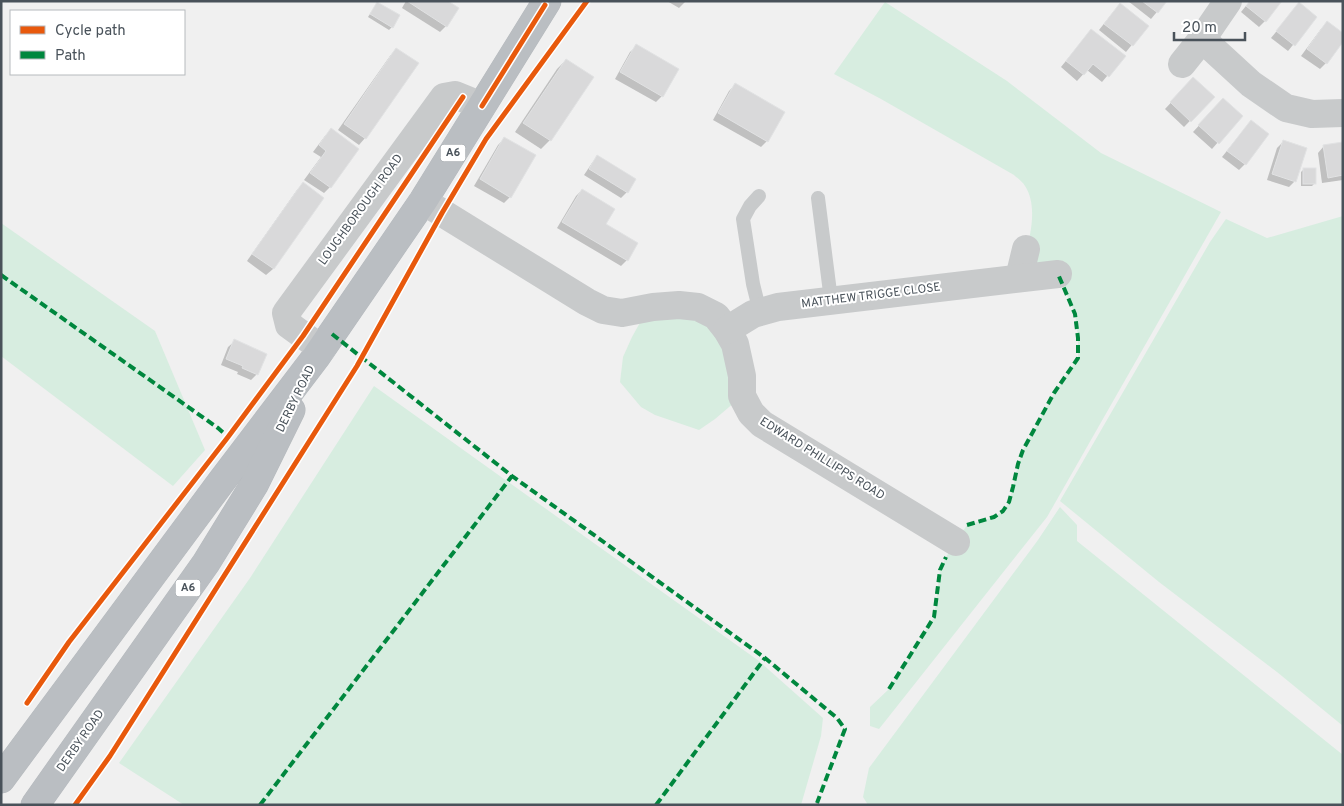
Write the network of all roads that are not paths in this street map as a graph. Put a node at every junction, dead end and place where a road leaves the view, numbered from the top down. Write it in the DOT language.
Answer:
graph roads {
  1 [pos="547,1"];
  2 [pos="1228,1"];
  3 [pos="1202,39"];
  4 [pos="1182,64"];
  5 [pos="482,106"];
  6 [pos="1343,113"];
  7 [pos="759,196"];
  8 [pos="818,198"];
  9 [pos="423,201"];
  10 [pos="1026,249"];
  11 [pos="1058,274"];
  12 [pos="1019,278"];
  13 [pos="831,300"];
  14 [pos="760,312"];
  15 [pos="728,330"];
  16 [pos="319,353"];
  17 [pos="956,541"];
  18 [pos="1,779"];
  19 [pos="35,805"];
  1 -- 5 [label="highway, A6"];
  2 -- 3 [label="street"];
  3 -- 4 [label="street"];
  3 -- 6 [label="street"];
  5 -- 9 [label="highway, A6"];
  5 -- 16 [label="street, LOUGHBOROUGH ROAD"];
  7 -- 14 [label="lane"];
  8 -- 13 [label="lane"];
  9 -- 15 [label="street, EDWARD PHILLIPPS ROAD"];
  9 -- 16 [label="highway, A6"];
  10 -- 12 [label="street"];
  11 -- 12 [label="street, MATTHEW TRIGGE CLOSE"];
  12 -- 13 [label="street, MATTHEW TRIGGE CLOSE"];
  13 -- 14 [label="street, MATTHEW TRIGGE CLOSE"];
  14 -- 15 [label="street, MATTHEW TRIGGE CLOSE"];
  15 -- 17 [label="street, EDWARD PHILLIPPS ROAD"];
  16 -- 18 [label="highway, DERBY ROAD / A6"];
  16 -- 19 [label="highway, DERBY ROAD / A6"];
}
